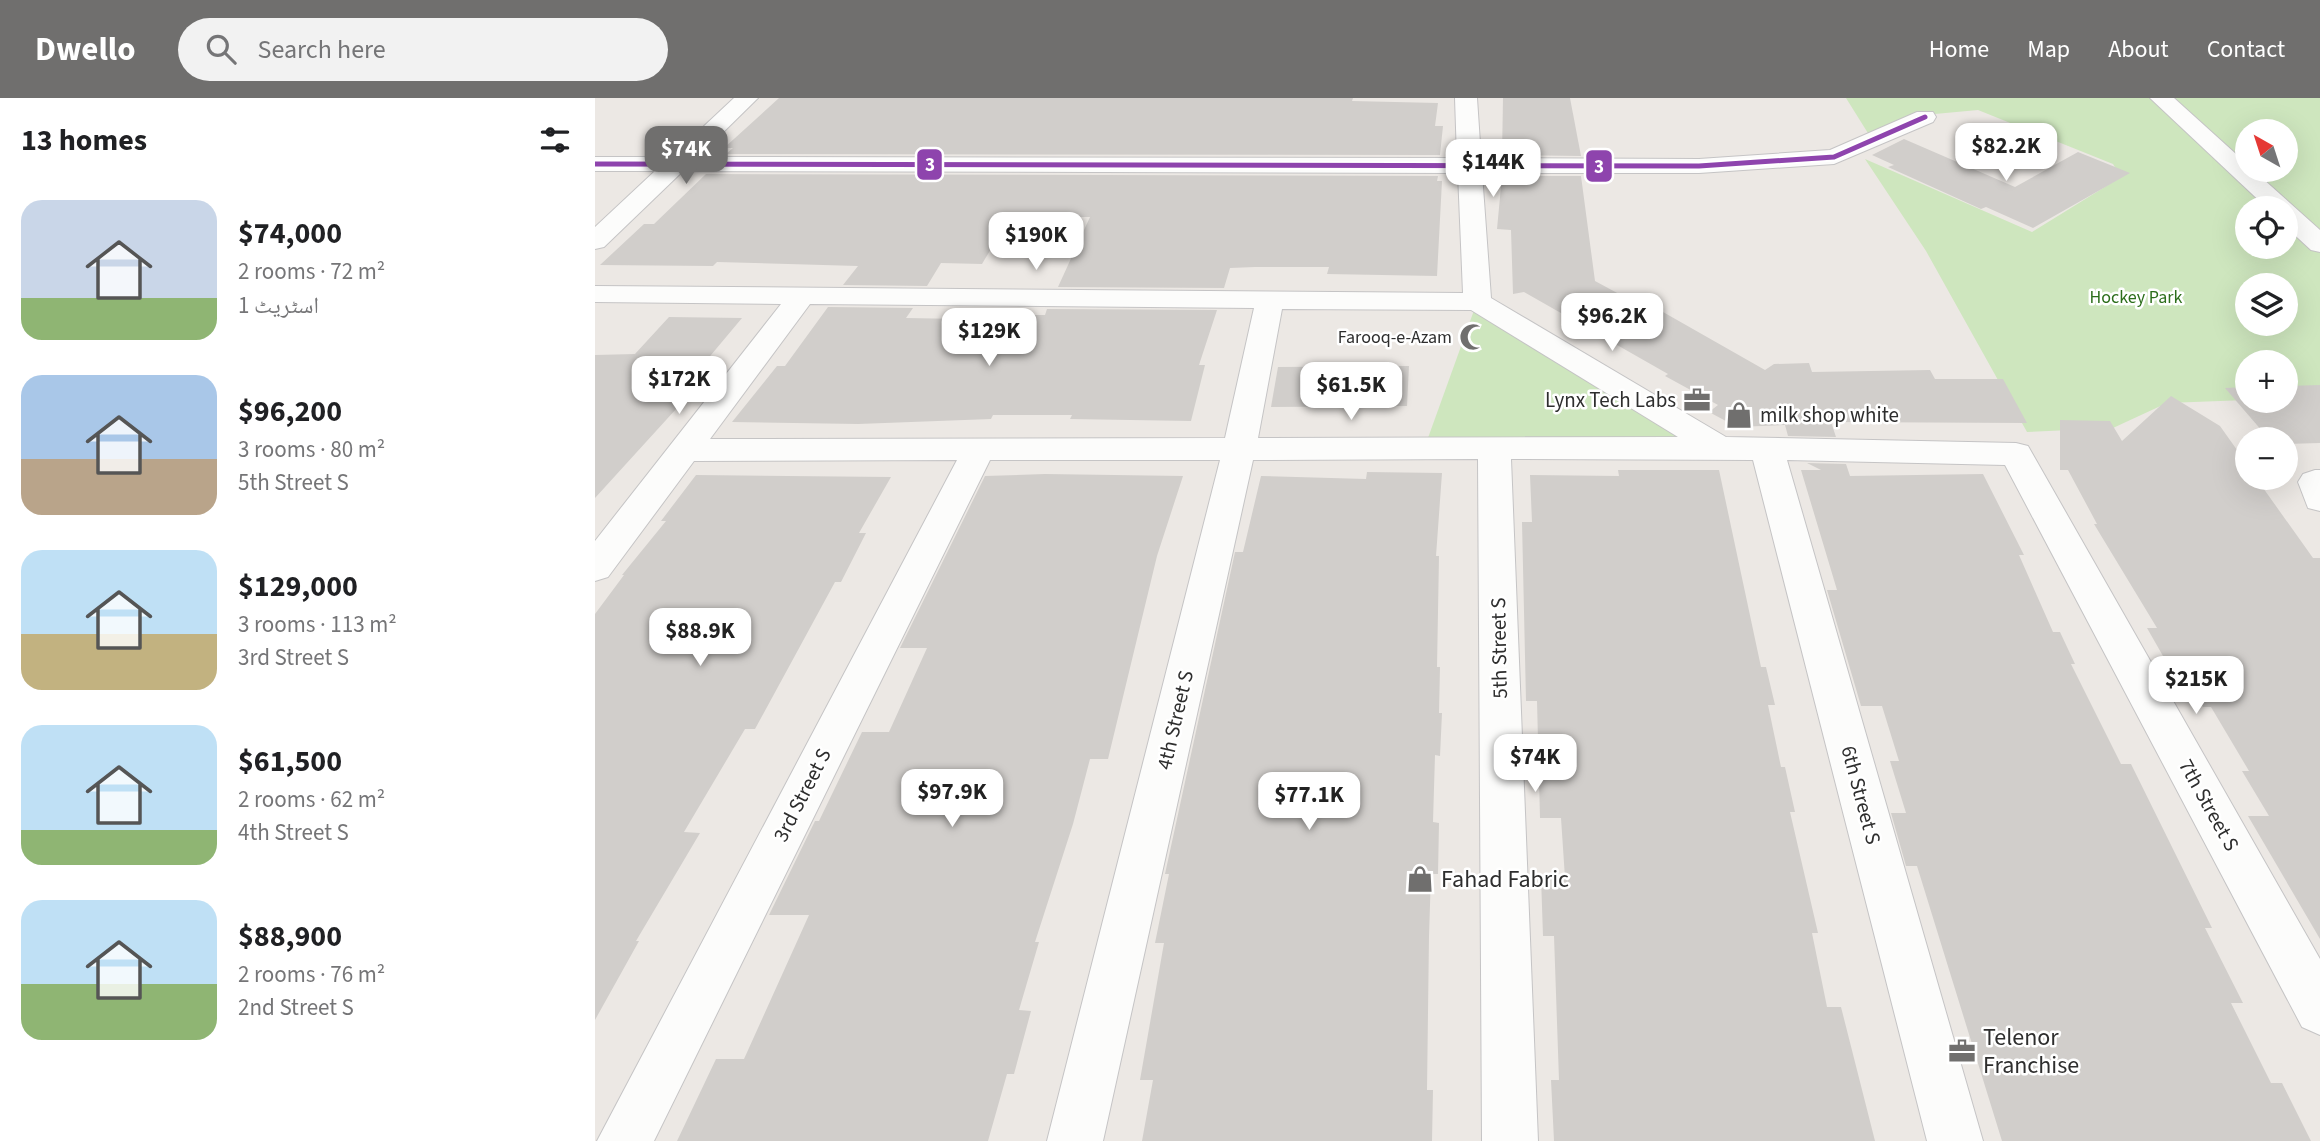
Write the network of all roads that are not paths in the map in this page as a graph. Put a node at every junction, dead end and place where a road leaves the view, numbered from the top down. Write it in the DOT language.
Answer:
graph roads {
  1 [pos="747,98"];
  2 [pos="1466,98"];
  3 [pos="2161,98"];
  4 [pos="1925,117"];
  5 [pos="678,163"];
  6 [pos="595,164"];
  7 [pos="1468,164"];
  8 [pos="2268,196"];
  9 [pos="2298,224"];
  10 [pos="595,241"];
  11 [pos="2320,244"];
  12 [pos="595,294"];
  13 [pos="803,295"];
  14 [pos="1270,298"];
  15 [pos="1477,302"];
  16 [pos="1239,449"];
  17 [pos="1494,449"];
  18 [pos="1720,449"];
  19 [pos="1767,449"];
  20 [pos="686,450"];
  21 [pos="979,450"];
  22 [pos="595,568"];
  23 [pos="2320,1009"];
  24 [pos="625,1141"];
  25 [pos="1075,1141"];
  26 [pos="1510,1141"];
  27 [pos="1955,1141"];
  1 -- 5 [label="street"];
  2 -- 7 [label="street"];
  3 -- 8 [label="street"];
  4 -- 7 [label="street"];
  5 -- 6 [label="street"];
  5 -- 7 [label="street"];
  5 -- 10 [label="street"];
  7 -- 15 [label="street"];
  9 -- 11 [label="street"];
  12 -- 13 [label="street"];
  13 -- 14 [label="street"];
  13 -- 20 [label="street"];
  14 -- 15 [label="street"];
  14 -- 16 [label="street, 4th Street S"];
  15 -- 18 [label="street"];
  16 -- 17 [label="street"];
  16 -- 21 [label="street"];
  16 -- 25 [label="street, 4th Street S"];
  17 -- 18 [label="street"];
  17 -- 26 [label="street, 5th Street S"];
  18 -- 19 [label="street"];
  19 -- 23 [label="street, 7th Street S"];
  19 -- 27 [label="street, 6th Street S"];
  20 -- 21 [label="street"];
  20 -- 22 [label="street"];
  21 -- 24 [label="street, 3rd Street S"];
}
